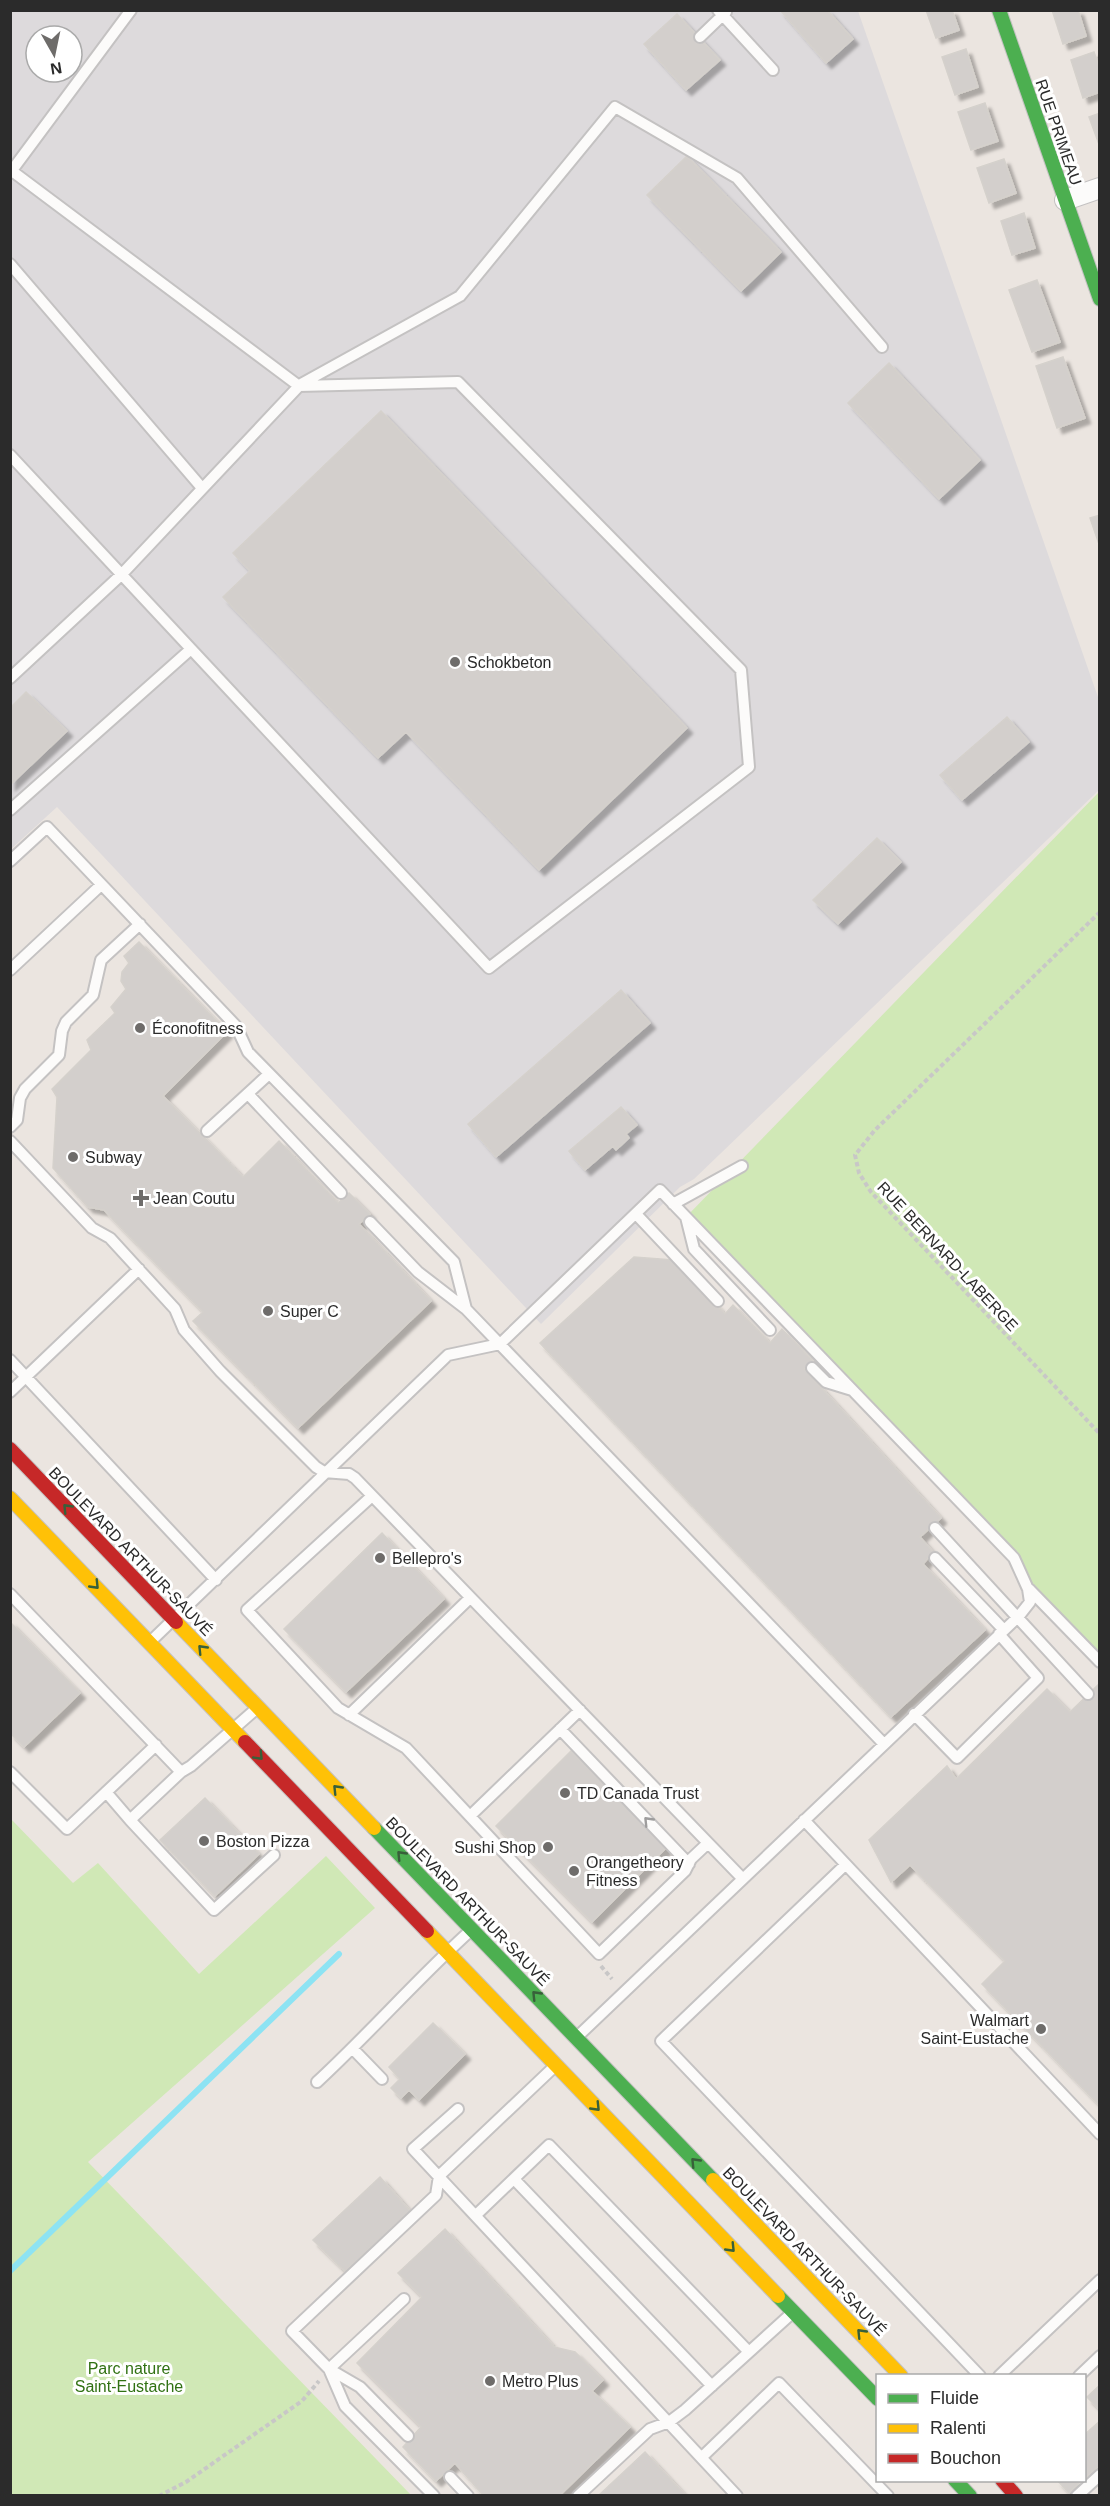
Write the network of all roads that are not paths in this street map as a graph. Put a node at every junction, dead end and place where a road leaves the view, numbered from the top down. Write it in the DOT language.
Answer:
graph roads {
  1 [pos="131,10"];
  2 [pos="999,10"];
  3 [pos="723,12"];
  4 [pos="700,37"];
  5 [pos="773,70"];
  6 [pos="11,172"];
  7 [pos="1100,188"];
  8 [pos="1065,200"];
  9 [pos="10,264"];
  10 [pos="1100,299"];
  11 [pos="882,347"];
  12 [pos="298,386"];
  13 [pos="10,455"];
  14 [pos="202,488"];
  15 [pos="122,574"];
  16 [pos="191,649"];
  17 [pos="10,678"];
  18 [pos="10,810"];
  19 [pos="10,861"];
  20 [pos="100,885"];
  21 [pos="140,924"];
  22 [pos="10,970"];
  23 [pos="269,1074"];
  24 [pos="248,1094"];
  25 [pos="10,1127"];
  26 [pos="207,1131"];
  27 [pos="10,1142"];
  28 [pos="742,1166"];
  29 [pos="341,1193"];
  30 [pos="673,1204"];
  31 [pos="636,1214"];
  32 [pos="686,1217"];
  33 [pos="370,1222"];
  34 [pos="139,1269"];
  35 [pos="718,1301"];
  36 [pos="466,1309"];
  37 [pos="770,1330"];
  38 [pos="500,1344"];
  39 [pos="10,1360"];
  40 [pos="812,1368"];
  41 [pos="26,1377"];
  42 [pos="854,1390"];
  43 [pos="10,1392"];
  44 [pos="10,1449"];
  45 [pos="328,1473"];
  46 [pos="372,1496"];
  47 [pos="10,1498"];
  48 [pos="935,1528"];
  49 [pos="935,1558"];
  50 [pos="216,1580"];
  51 [pos="1028,1588"];
  52 [pos="10,1594"];
  53 [pos="470,1598"];
  54 [pos="1018,1616"];
  55 [pos="174,1620"];
  56 [pos="1001,1632"];
  57 [pos="150,1642"];
  58 [pos="1100,1662"];
  59 [pos="1088,1694"];
  60 [pos="258,1707"];
  61 [pos="580,1710"];
  62 [pos="914,1714"];
  63 [pos="349,1715"];
  64 [pos="233,1729"];
  65 [pos="560,1729"];
  66 [pos="883,1743"];
  67 [pos="156,1745"];
  68 [pos="10,1772"];
  69 [pos="181,1772"];
  70 [pos="106,1792"];
  71 [pos="470,1816"];
  72 [pos="130,1820"];
  73 [pos="804,1820"];
  74 [pos="708,1843"];
  75 [pos="274,1855"];
  76 [pos="689,1864"];
  77 [pos="845,1865"];
  78 [pos="743,1879"];
  79 [pos="472,1929"];
  80 [pos="447,1952"];
  81 [pos="353,2049"];
  82 [pos="566,2051"];
  83 [pos="382,2079"];
  84 [pos="317,2082"];
  85 [pos="458,2109"];
  86 [pos="1100,2134"];
  87 [pos="440,2176"];
  88 [pos="514,2179"];
  89 [pos="476,2215"];
  90 [pos="1100,2280"];
  91 [pos="404,2299"];
  92 [pos="805,2300"];
  93 [pos="749,2352"];
  94 [pos="1100,2356"];
  95 [pos="329,2369"];
  96 [pos="898,2374"];
  97 [pos="978,2374"];
  98 [pos="1001,2374"];
  99 [pos="1081,2374"];
  100 [pos="712,2386"];
  101 [pos="876,2396"];
  102 [pos="669,2422"];
  103 [pos="408,2436"];
  104 [pos="702,2457"];
  105 [pos="1100,2475"];
  106 [pos="450,2477"];
  107 [pos="956,2482"];
  108 [pos="1005,2482"];
  109 [pos="434,2496"];
  110 [pos="468,2496"];
  111 [pos="578,2496"];
  112 [pos="736,2496"];
  113 [pos="888,2496"];
  114 [pos="970,2496"];
  115 [pos="996,2496"];
  116 [pos="1016,2496"];
  117 [pos="1077,2496"];
  1 -- 6 [label="lane"];
  2 -- 8 [label="main road, RUE PRIMEAU"];
  3 -- 4 [label="lane"];
  3 -- 5 [label="lane"];
  6 -- 12 [label="lane"];
  7 -- 8 [label="street"];
  8 -- 10 [label="main road, RUE PRIMEAU"];
  9 -- 14 [label="lane"];
  11 -- 12 [label="lane"];
  12 -- 14 [label="lane"];
  12 -- 16 [label="lane"];
  13 -- 15 [label="lane"];
  14 -- 15 [label="lane"];
  15 -- 16 [label="lane"];
  15 -- 17 [label="lane"];
  16 -- 18 [label="lane"];
  19 -- 20 [label="lane"];
  20 -- 21 [label="lane"];
  20 -- 22 [label="lane"];
  21 -- 23 [label="lane"];
  21 -- 25 [label="lane"];
  23 -- 24 [label="lane"];
  23 -- 36 [label="lane"];
  24 -- 26 [label="lane"];
  24 -- 29 [label="lane"];
  27 -- 34 [label="lane"];
  28 -- 30 [label="lane"];
  30 -- 31 [label="lane"];
  30 -- 32 [label="lane"];
  31 -- 35 [label="lane"];
  31 -- 38 [label="lane"];
  32 -- 37 [label="lane"];
  32 -- 42 [label="lane"];
  33 -- 36 [label="lane"];
  34 -- 41 [label="lane"];
  34 -- 45 [label="lane"];
  36 -- 38 [label="lane"];
  38 -- 45 [label="lane"];
  38 -- 66 [label="lane"];
  39 -- 41 [label="lane"];
  40 -- 42 [label="lane"];
  41 -- 43 [label="lane"];
  41 -- 50 [label="lane"];
  42 -- 51 [label="lane"];
  55 -- 44 [label="main road, BOULEVARD ARTHUR-SAUVÉ, one-way"];
  45 -- 46 [label="lane"];
  45 -- 50 [label="lane"];
  46 -- 53 [label="lane"];
  46 -- 63 [label="lane"];
  47 -- 57 [label="main road, BOULEVARD ARTHUR-SAUVÉ, one-way"];
  48 -- 54 [label="lane"];
  49 -- 56 [label="lane"];
  50 -- 55 [label="lane"];
  51 -- 54 [label="lane"];
  51 -- 58 [label="lane"];
  52 -- 67 [label="lane"];
  53 -- 61 [label="lane"];
  53 -- 63 [label="lane"];
  54 -- 56 [label="lane"];
  54 -- 59 [label="lane"];
  55 -- 57 [label="lane"];
  60 -- 55 [label="main road, BOULEVARD ARTHUR-SAUVÉ, one-way"];
  56 -- 62 [label="lane"];
  56 -- 62 [label="lane"];
  57 -- 64 [label="main road, BOULEVARD ARTHUR-SAUVÉ"];
  60 -- 64 [label="lane"];
  79 -- 60 [label="main road, BOULEVARD ARTHUR-SAUVÉ, one-way"];
  61 -- 65 [label="lane"];
  61 -- 74 [label="lane"];
  62 -- 66 [label="lane"];
  63 -- 71 [label="lane"];
  64 -- 69 [label="lane"];
  64 -- 80 [label="main road, BOULEVARD ARTHUR-SAUVÉ, one-way"];
  65 -- 71 [label="lane"];
  76 -- 65 [label="lane, one-way"];
  66 -- 73 [label="lane"];
  67 -- 69 [label="lane"];
  67 -- 70 [label="lane"];
  68 -- 70 [label="lane"];
  69 -- 72 [label="lane"];
  70 -- 72 [label="lane"];
  71 -- 76 [label="lane"];
  72 -- 75 [label="lane"];
  73 -- 77 [label="lane"];
  73 -- 78 [label="lane"];
  74 -- 76 [label="lane"];
  74 -- 78 [label="lane"];
  77 -- 86 [label="lane"];
  77 -- 97 [label="lane"];
  78 -- 82 [label="lane"];
  79 -- 80 [label="lane"];
  82 -- 79 [label="main road, BOULEVARD ARTHUR-SAUVÉ, one-way"];
  80 -- 81 [label="lane"];
  80 -- 82 [label="main road, BOULEVARD ARTHUR-SAUVÉ"];
  81 -- 83 [label="lane"];
  81 -- 84 [label="lane"];
  82 -- 87 [label="lane"];
  82 -- 92 [label="main road, BOULEVARD ARTHUR-SAUVÉ, one-way"];
  92 -- 82 [label="main road, BOULEVARD ARTHUR-SAUVÉ, one-way"];
  85 -- 87 [label="lane"];
  87 -- 89 [label="lane"];
  87 -- 95 [label="lane"];
  88 -- 89 [label="lane"];
  88 -- 93 [label="lane"];
  88 -- 100 [label="lane"];
  89 -- 102 [label="lane"];
  90 -- 98 [label="lane"];
  91 -- 95 [label="lane"];
  92 -- 93 [label="lane"];
  96 -- 92 [label="main road, BOULEVARD ARTHUR-SAUVÉ, one-way"];
  92 -- 101 [label="main road, BOULEVARD ARTHUR-SAUVÉ"];
  93 -- 100 [label="lane"];
  94 -- 99 [label="lane"];
  95 -- 103 [label="lane"];
  95 -- 109 [label="lane"];
  100 -- 102 [label="lane"];
  102 -- 104 [label="lane"];
  102 -- 111 [label="lane"];
  104 -- 112 [label="lane"];
  104 -- 113 [label="lane"];
  105 -- 117 [label="lane"];
  106 -- 110 [label="lane"];
  107 -- 114 [label="main road"];
  108 -- 115 [label="lane"];
  108 -- 116 [label="main road"];
}
